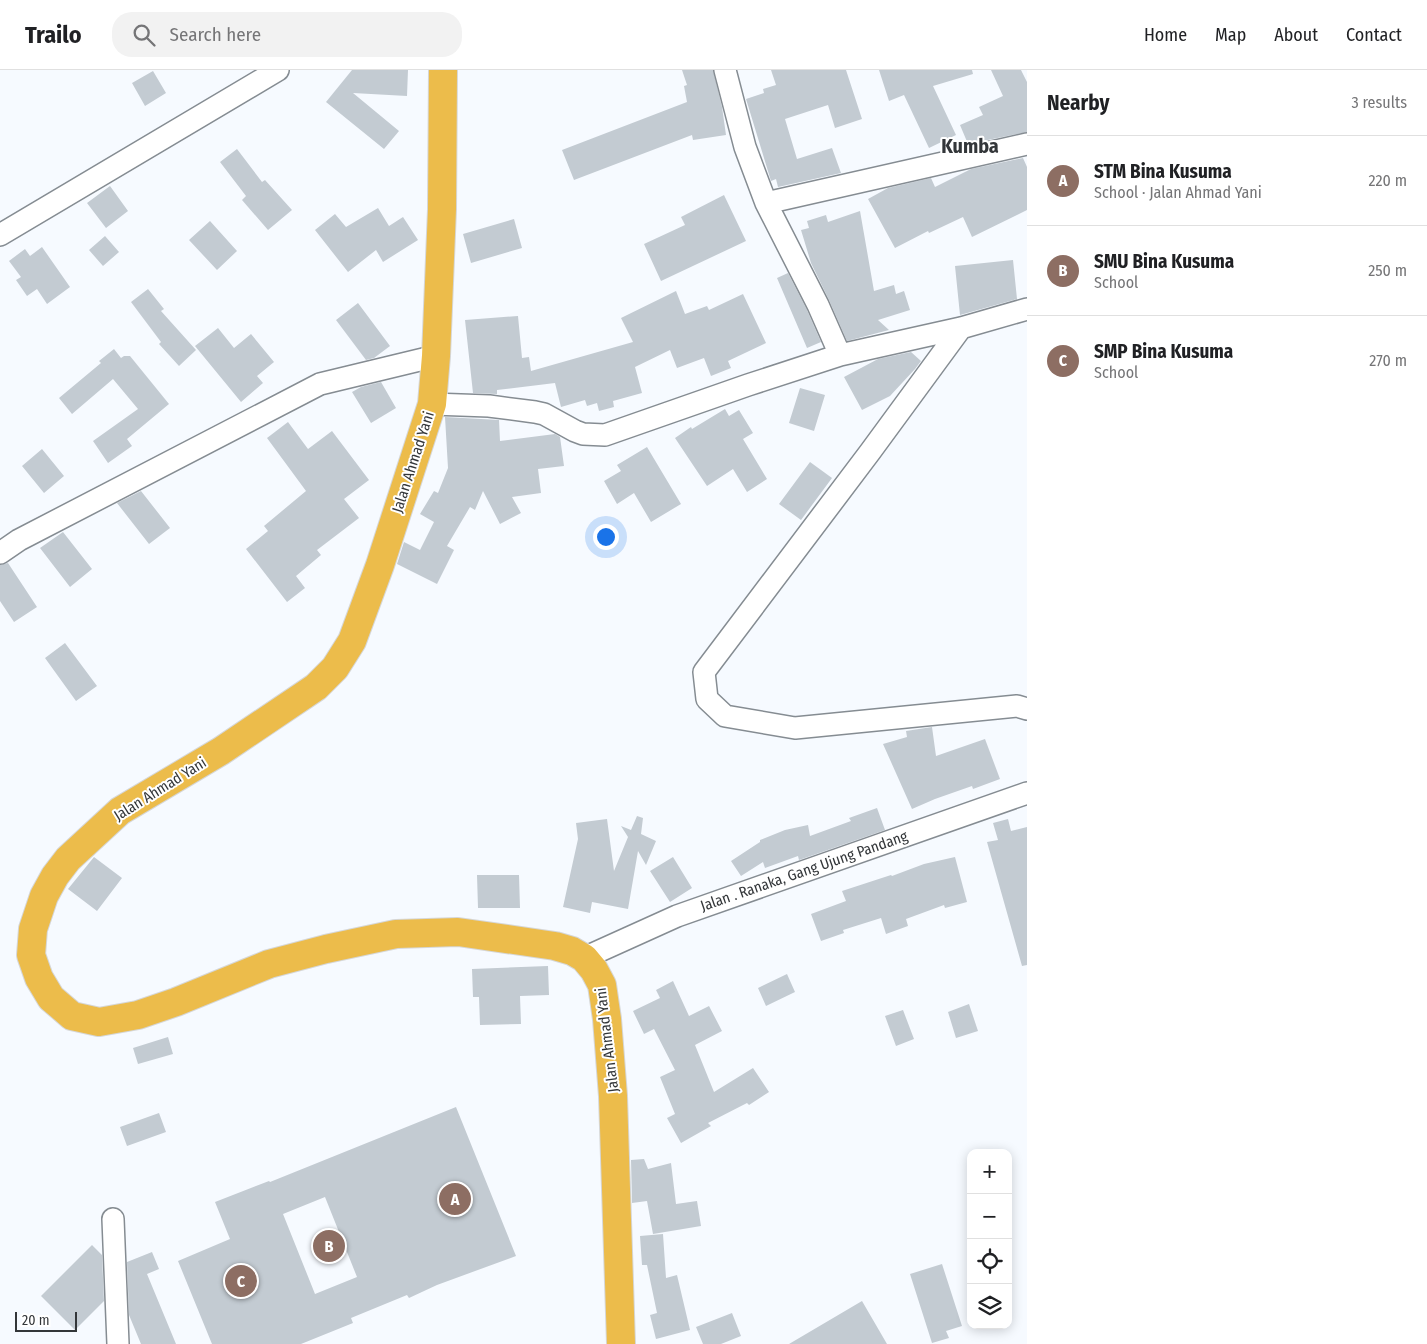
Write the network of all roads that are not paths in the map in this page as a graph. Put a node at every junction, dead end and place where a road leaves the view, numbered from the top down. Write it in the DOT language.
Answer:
graph roads {
  1 [pos="278,70"];
  2 [pos="443,70"];
  3 [pos="725,70"];
  4 [pos="1027,144"];
  5 [pos="766,203"];
  6 [pos="0,235"];
  7 [pos="1027,309"];
  8 [pos="961,328"];
  9 [pos="840,355"];
  10 [pos="436,356"];
  11 [pos="432,404"];
  12 [pos="0,553"];
  13 [pos="1027,709"];
  14 [pos="1027,793"];
  15 [pos="584,958"];
  16 [pos="113,1219"];
  17 [pos="118,1344"];
  18 [pos="621,1344"];
  1 -- 6 [label="street"];
  2 -- 10 [label="highway, Jalan Ahmad Yani"];
  3 -- 5 [label="street"];
  4 -- 5 [label="street"];
  5 -- 9 [label="street"];
  7 -- 8 [label="street"];
  8 -- 9 [label="street"];
  8 -- 13 [label="street"];
  9 -- 11 [label="street"];
  10 -- 11 [label="highway, Jalan Ahmad Yani"];
  10 -- 12 [label="street"];
  11 -- 15 [label="highway, Jalan Ahmad Yani"];
  14 -- 15 [label="street, Jalan . Ranaka, Gang Ujung Pandang"];
  15 -- 18 [label="highway, Jalan Ahmad Yani"];
  16 -- 17 [label="street"];
}
